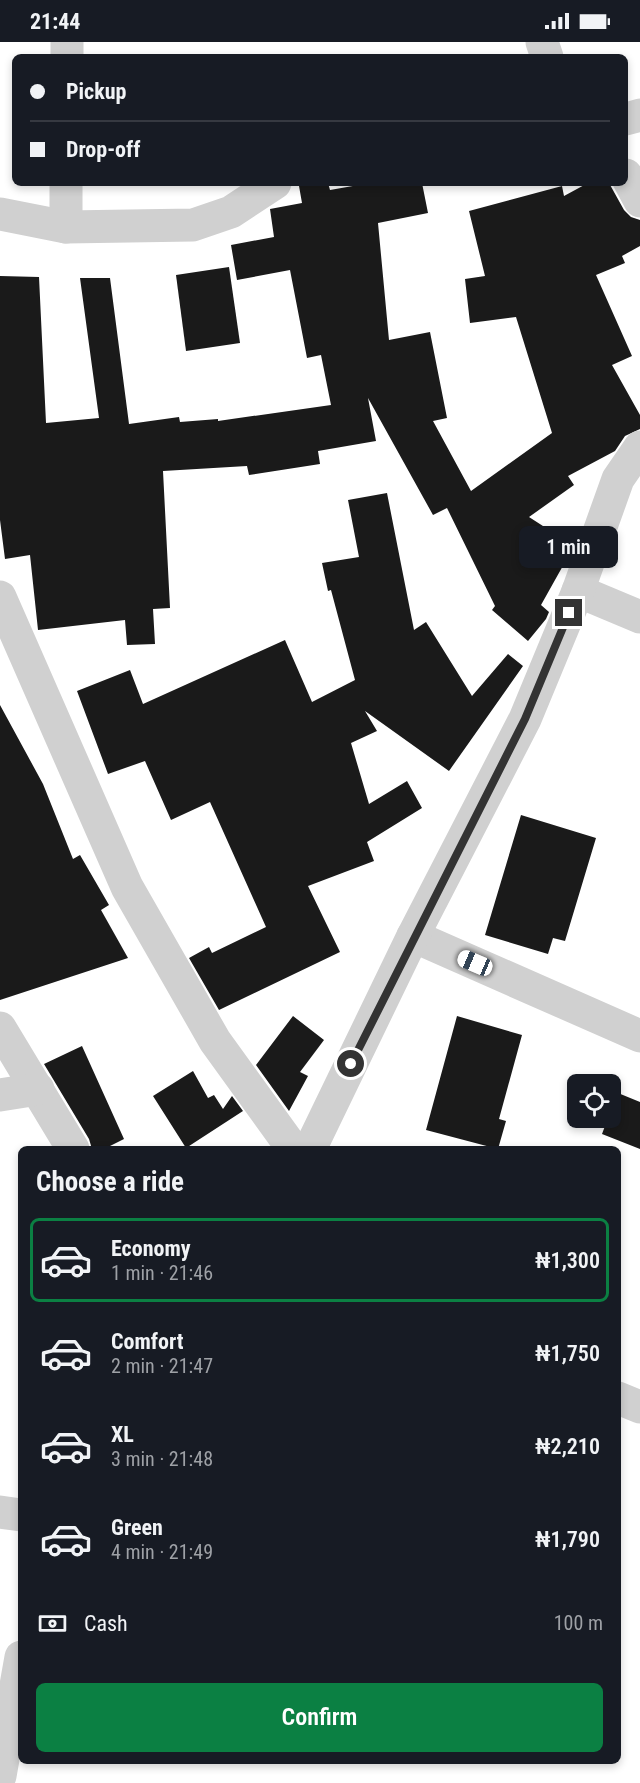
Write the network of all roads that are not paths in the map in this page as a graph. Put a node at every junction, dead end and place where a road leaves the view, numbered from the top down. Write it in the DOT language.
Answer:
graph roads {
  1 [pos="628,179"];
  2 [pos="66,186"];
  3 [pos="270,186"];
  4 [pos="640,201"];
  5 [pos="0,214"];
  6 [pos="66,227"];
  7 [pos="640,447"];
  8 [pos="578,591"];
  9 [pos="0,597"];
  10 [pos="640,617"];
  11 [pos="413,936"];
  12 [pos="0,1028"];
  13 [pos="640,1036"];
  14 [pos="38,1089"];
  15 [pos="0,1095"];
  16 [pos="71,1146"];
  17 [pos="291,1146"];
  18 [pos="311,1146"];
  19 [pos="621,1399"];
  20 [pos="640,1407"];
  21 [pos="0,1512"];
  22 [pos="18,1515"];
  23 [pos="18,1674"];
  24 [pos="0,1776"];
  1 -- 4 [label="street"];
  2 -- 6 [label="street"];
  3 -- 6 [label="street"];
  5 -- 6 [label="street"];
  7 -- 8 [label="street"];
  8 -- 10 [label="street"];
  8 -- 11 [label="street"];
  9 -- 17 [label="street"];
  11 -- 13 [label="street"];
  11 -- 18 [label="street"];
  12 -- 14 [label="street"];
  14 -- 15 [label="street"];
  14 -- 16 [label="street"];
  19 -- 20 [label="street"];
  21 -- 22 [label="street"];
  23 -- 24 [label="street"];
}
